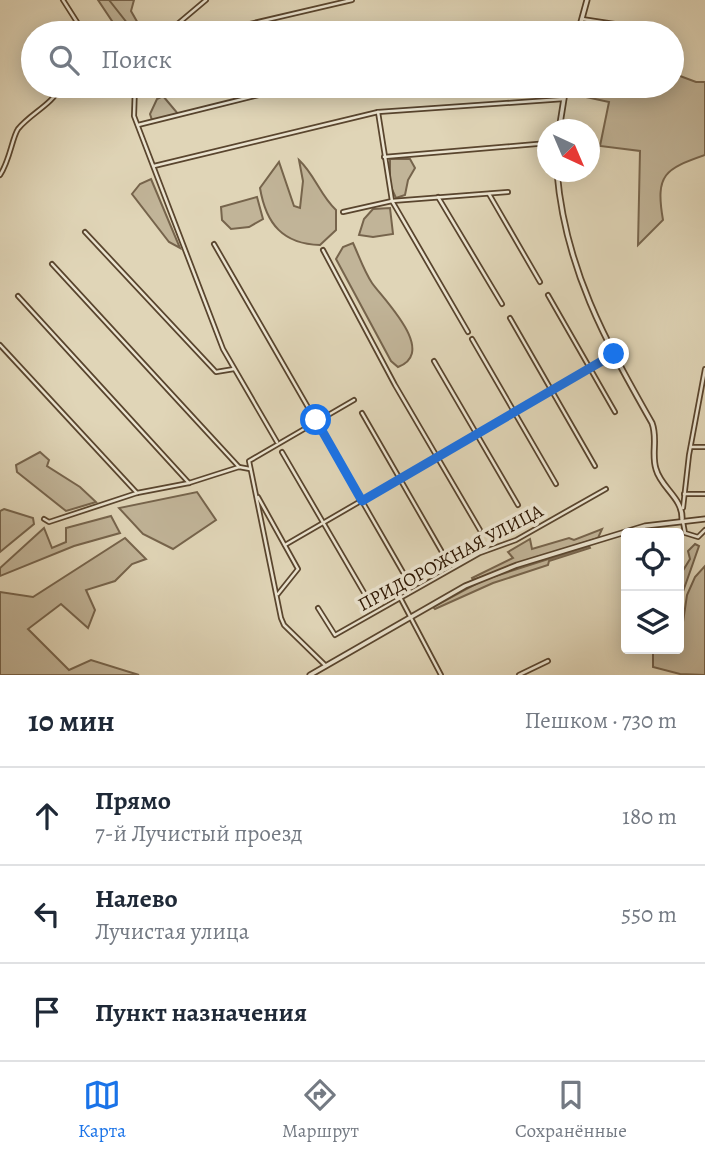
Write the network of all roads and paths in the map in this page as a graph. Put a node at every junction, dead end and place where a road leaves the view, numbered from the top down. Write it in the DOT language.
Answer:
graph roads {
  1 [pos="63,0"];
  2 [pos="206,0"];
  3 [pos="352,0"];
  4 [pos="587,0"];
  5 [pos="582,19"];
  6 [pos="76,21"];
  7 [pos="181,21"];
  8 [pos="262,21"];
  9 [pos="595,21"];
  10 [pos="53,98"];
  11 [pos="135,98"];
  12 [pos="247,98"];
  13 [pos="564,99"];
  14 [pos="378,112"];
  15 [pos="561,119"];
  16 [pos="138,125"];
  17 [pos="537,144"];
  18 [pos="384,157"];
  19 [pos="154,166"];
  20 [pos="0,175"];
  21 [pos="558,182"];
  22 [pos="508,192"];
  23 [pos="489,194"];
  24 [pos="438,197"];
  25 [pos="392,201"];
  26 [pos="343,212"];
  27 [pos="85,232"];
  28 [pos="214,244"];
  29 [pos="323,250"];
  30 [pos="52,264"];
  31 [pos="540,282"];
  32 [pos="548,295"];
  33 [pos="18,296"];
  34 [pos="502,304"];
  35 [pos="510,318"];
  36 [pos="468,332"];
  37 [pos="472,339"];
  38 [pos="0,345"];
  39 [pos="614,354"];
  40 [pos="433,361"];
  41 [pos="235,368"];
  42 [pos="590,369"];
  43 [pos="705,369"];
  44 [pos="553,392"];
  45 [pos="354,400"];
  46 [pos="698,403"];
  47 [pos="705,403"];
  48 [pos="615,412"];
  49 [pos="362,413"];
  50 [pos="515,414"];
  51 [pos="316,420"];
  52 [pos="477,436"];
  53 [pos="277,442"];
  54 [pos="690,447"];
  55 [pos="705,447"];
  56 [pos="282,452"];
  57 [pos="438,458"];
  58 [pos="595,466"];
  59 [pos="239,467"];
  60 [pos="250,469"];
  61 [pos="400,480"];
  62 [pos="189,483"];
  63 [pos="556,484"];
  64 [pos="606,489"];
  65 [pos="137,493"];
  66 [pos="256,494"];
  67 [pos="683,494"];
  68 [pos="705,494"];
  69 [pos="362,501"];
  70 [pos="518,505"];
  71 [pos="682,508"];
  72 [pos="44,519"];
  73 [pos="682,519"];
  74 [pos="705,519"];
  75 [pos="324,522"];
  76 [pos="480,530"];
  77 [pos="705,530"];
  78 [pos="285,545"];
  79 [pos="442,552"];
  80 [pos="404,574"];
  81 [pos="393,584"];
  82 [pos="276,594"];
  83 [pos="366,596"];
  84 [pos="401,597"];
  85 [pos="318,608"];
  86 [pos="412,615"];
  87 [pos="548,662"];
  88 [pos="326,666"];
  89 [pos="310,675"];
  90 [pos="441,675"];
  91 [pos="519,675"];
  1 -- 6 [label="street"];
  2 -- 7 [label="street"];
  3 -- 8 [label="street"];
  4 -- 5 [label="street"];
  5 -- 9 [label="street"];
  10 -- 20 [label="street"];
  11 -- 16 [label="street"];
  12 -- 16 [label="street"];
  13 -- 14 [label="street"];
  13 -- 15 [label="street"];
  14 -- 18 [label="street"];
  14 -- 19 [label="street"];
  16 -- 19 [label="street"];
  17 -- 18 [label="street"];
  18 -- 25 [label="street"];
  19 -- 41 [label="street"];
  21 -- 39 [label="street"];
  22 -- 23 [label="street"];
  23 -- 24 [label="street"];
  23 -- 31 [label="street"];
  24 -- 25 [label="street"];
  24 -- 34 [label="street"];
  25 -- 26 [label="street"];
  25 -- 36 [label="street"];
  27 -- 41 [label="street"];
  28 -- 51 [label="street"];
  29 -- 57 [label="street"];
  30 -- 59 [label="street"];
  32 -- 42 [label="street"];
  33 -- 62 [label="street"];
  35 -- 44 [label="street"];
  37 -- 50 [label="street"];
  38 -- 65 [label="street"];
  39 -- 42 [label="street"];
  39 -- 71 [label="street"];
  40 -- 52 [label="street"];
  41 -- 53 [label="street"];
  42 -- 44 [label="street"];
  42 -- 48 [label="street"];
  43 -- 46 [label="street"];
  44 -- 50 [label="street"];
  44 -- 58 [label="street"];
  45 -- 51 [label="street"];
  46 -- 47 [label="street"];
  46 -- 54 [label="street"];
  49 -- 61 [label="street"];
  50 -- 52 [label="street"];
  50 -- 63 [label="street"];
  51 -- 53 [label="street"];
  51 -- 69 [label="street"];
  52 -- 57 [label="street"];
  52 -- 70 [label="street"];
  53 -- 60 [label="street"];
  54 -- 55 [label="street"];
  54 -- 67 [label="street"];
  56 -- 75 [label="street"];
  57 -- 61 [label="street"];
  57 -- 76 [label="street"];
  59 -- 60 [label="street"];
  59 -- 62 [label="street"];
  60 -- 66 [label="street"];
  61 -- 69 [label="street"];
  61 -- 79 [label="street"];
  62 -- 65 [label="street"];
  64 -- 84 [label="street, ПРИДОРОЖНАЯ УЛИЦА"];
  65 -- 72 [label="street"];
  66 -- 78 [label="street"];
  66 -- 82 [label="street"];
  67 -- 68 [label="street"];
  67 -- 71 [label="street"];
  69 -- 75 [label="street"];
  69 -- 80 [label="street"];
  71 -- 73 [label="street"];
  73 -- 74 [label="street"];
  73 -- 77 [label="street"];
  73 -- 86 [label="street"];
  75 -- 78 [label="street"];
  75 -- 83 [label="street"];
  78 -- 82 [label="street"];
  81 -- 84 [label="street"];
  82 -- 88 [label="street"];
  84 -- 85 [label="street, ПРИДОРОЖНАЯ УЛИЦА"];
  84 -- 86 [label="street"];
  86 -- 88 [label="street"];
  86 -- 90 [label="street"];
  87 -- 91 [label="street"];
  88 -- 89 [label="street"];
}
